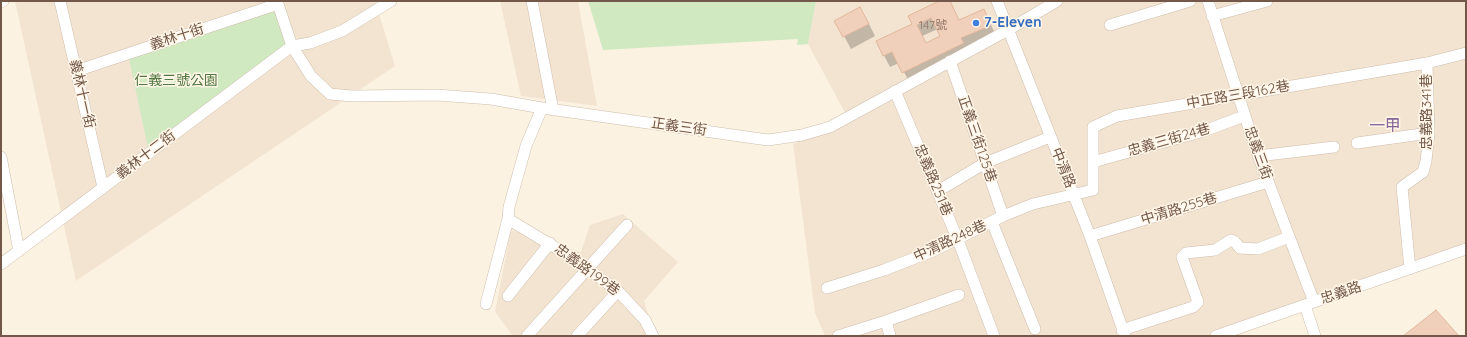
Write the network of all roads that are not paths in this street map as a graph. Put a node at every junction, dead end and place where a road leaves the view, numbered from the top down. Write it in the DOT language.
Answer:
graph roads {
  1 [pos="60,1"];
  2 [pos="532,1"];
  3 [pos="997,1"];
  4 [pos="1057,1"];
  5 [pos="1190,1"];
  6 [pos="1208,1"];
  7 [pos="1267,1"];
  8 [pos="278,2"];
  9 [pos="386,3"];
  10 [pos="1212,16"];
  11 [pos="1110,25"];
  12 [pos="1008,30"];
  13 [pos="292,46"];
  14 [pos="1466,53"];
  15 [pos="950,61"];
  16 [pos="1427,63"];
  17 [pos="76,71"];
  18 [pos="895,91"];
  19 [pos="1237,95"];
  20 [pos="548,109"];
  21 [pos="1244,116"];
  22 [pos="1429,133"];
  23 [pos="1050,136"];
  24 [pos="1358,143"];
  25 [pos="1334,147"];
  26 [pos="1258,156"];
  27 [pos="1,157"];
  28 [pos="1093,162"];
  29 [pos="985,163"];
  30 [pos="1268,182"];
  31 [pos="103,187"];
  32 [pos="938,192"];
  33 [pos="1073,194"];
  34 [pos="1003,216"];
  35 [pos="508,219"];
  36 [pos="992,222"];
  37 [pos="627,225"];
  38 [pos="1090,236"];
  39 [pos="1289,237"];
  40 [pos="958,240"];
  41 [pos="550,243"];
  42 [pos="1466,249"];
  43 [pos="19,251"];
  44 [pos="1,264"];
  45 [pos="1410,269"];
  46 [pos="587,270"];
  47 [pos="827,288"];
  48 [pos="618,291"];
  49 [pos="959,295"];
  50 [pos="508,296"];
  51 [pos="1310,303"];
  52 [pos="486,304"];
  53 [pos="886,321"];
  54 [pos="1035,329"];
  55 [pos="1124,333"];
  56 [pos="650,334"];
  57 [pos="527,336"];
  58 [pos="577,336"];
  59 [pos="838,336"];
  60 [pos="890,336"];
  61 [pos="994,336"];
  62 [pos="1216,336"];
  63 [pos="1315,336"];
  1 -- 17 [label="street, 義林十一街"];
  2 -- 20 [label="street"];
  3 -- 12 [label="street, 中清路"];
  4 -- 12 [label="street, 正義三街"];
  5 -- 11 [label="street"];
  6 -- 10 [label="street, 忠義三街"];
  7 -- 10 [label="street"];
  8 -- 13 [label="street, 正義三街"];
  8 -- 17 [label="street, 義林十街"];
  9 -- 13 [label="street"];
  10 -- 19 [label="street, 忠義三街"];
  12 -- 15 [label="street, 正義三街"];
  12 -- 23 [label="street, 中清路"];
  13 -- 20 [label="street, 正義三街"];
  13 -- 31 [label="street, 義林十二街"];
  14 -- 16 [label="street, 中正路三段162巷"];
  15 -- 18 [label="street, 正義三街"];
  15 -- 29 [label="street, 正義三街125巷"];
  16 -- 19 [label="street, 中正路三段162巷"];
  16 -- 22 [label="street, 忠義路341巷"];
  17 -- 31 [label="street, 義林十一街"];
  18 -- 20 [label="street, 正義三街"];
  18 -- 32 [label="street, 忠義路251巷"];
  19 -- 21 [label="street, 忠義三街"];
  19 -- 28 [label="street, 中正路三段162巷"];
  20 -- 35 [label="street"];
  21 -- 26 [label="street, 忠義三街"];
  21 -- 28 [label="street, 忠義三街24巷"];
  22 -- 24 [label="street"];
  22 -- 45 [label="street, 忠義路341巷"];
  23 -- 29 [label="street"];
  23 -- 33 [label="street, 中清路"];
  25 -- 26 [label="street"];
  26 -- 30 [label="street, 忠義三街"];
  27 -- 43 [label="street"];
  28 -- 33 [label="street, 中正路三段162巷"];
  29 -- 32 [label="street"];
  29 -- 34 [label="street, 正義三街125巷"];
  30 -- 38 [label="street, 中清路255巷"];
  30 -- 39 [label="street, 忠義三街"];
  31 -- 43 [label="street, 義林十二街"];
  32 -- 40 [label="street, 忠義路251巷"];
  33 -- 34 [label="street, 中清路248巷"];
  33 -- 38 [label="street, 中清路"];
  34 -- 36 [label="street, 中清路248巷"];
  35 -- 41 [label="street, 忠義路199巷"];
  35 -- 52 [label="street"];
  36 -- 40 [label="street, 中清路248巷"];
  36 -- 54 [label="street"];
  37 -- 46 [label="street"];
  38 -- 55 [label="street, 中清路"];
  39 -- 51 [label="street, 忠義三街"];
  39 -- 55 [label="street"];
  40 -- 47 [label="street, 中清路248巷"];
  40 -- 61 [label="street, 忠義路251巷"];
  41 -- 46 [label="street, 忠義路199巷"];
  41 -- 50 [label="street"];
  42 -- 45 [label="street, 忠義路"];
  43 -- 44 [label="street, 義林十二街"];
  45 -- 51 [label="street, 忠義路"];
  46 -- 48 [label="street, 忠義路199巷"];
  46 -- 57 [label="street"];
  48 -- 56 [label="street, 忠義路199巷"];
  48 -- 58 [label="street"];
  49 -- 53 [label="street"];
  51 -- 62 [label="street, 忠義路"];
  51 -- 63 [label="street, 忠義三街"];
  53 -- 59 [label="street"];
  53 -- 60 [label="street"];
}
